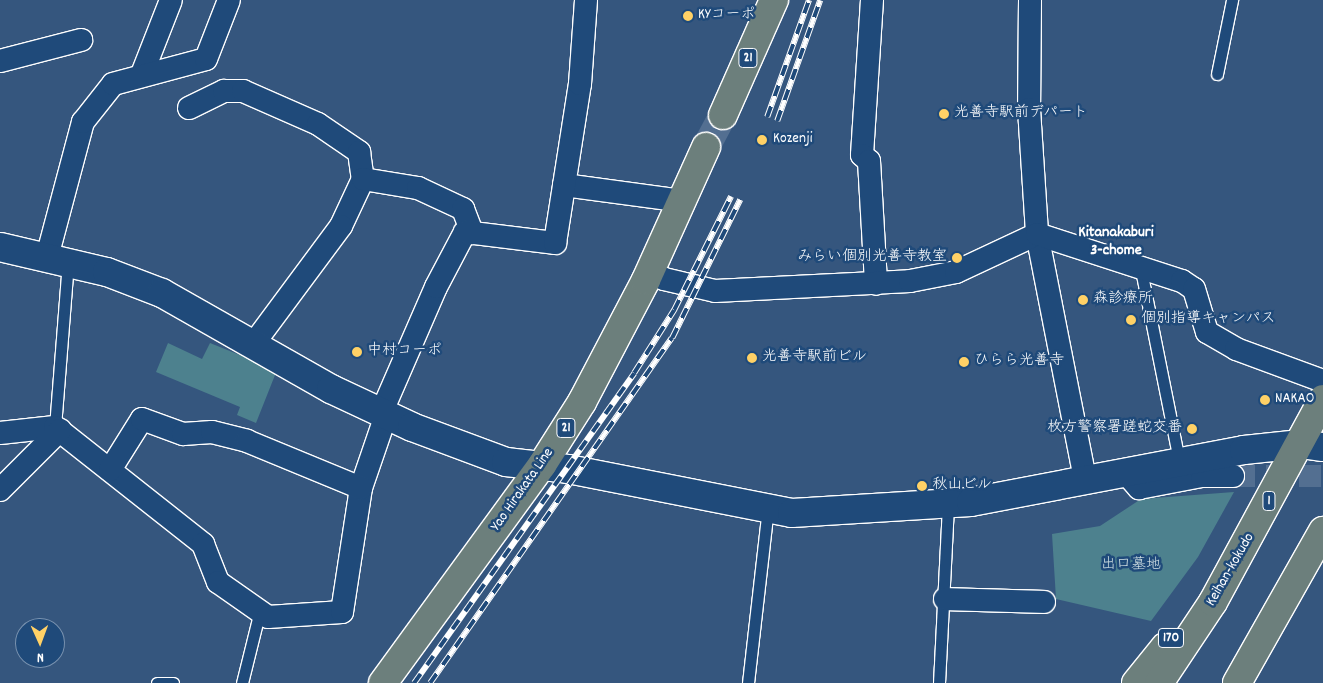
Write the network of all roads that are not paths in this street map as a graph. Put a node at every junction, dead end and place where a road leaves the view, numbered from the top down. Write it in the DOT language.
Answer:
graph roads {
  1 [pos="170,0"];
  2 [pos="229,0"];
  3 [pos="586,0"];
  4 [pos="774,0"];
  5 [pos="872,0"];
  6 [pos="1030,0"];
  7 [pos="1232,0"];
  8 [pos="81,40"];
  9 [pos="0,61"];
  10 [pos="142,74"];
  11 [pos="1217,74"];
  12 [pos="189,108"];
  13 [pos="723,115"];
  14 [pos="706,147"];
  15 [pos="363,179"];
  16 [pos="564,185"];
  17 [pos="682,201"];
  18 [pos="472,233"];
  19 [pos="1037,234"];
  20 [pos="0,247"];
  21 [pos="58,260"];
  22 [pos="1141,270"];
  23 [pos="651,271"];
  24 [pos="876,284"];
  25 [pos="254,343"];
  26 [pos="1323,381"];
  27 [pos="1323,399"];
  28 [pos="386,408"];
  29 [pos="57,429"];
  30 [pos="0,433"];
  31 [pos="1312,445"];
  32 [pos="1179,461"];
  33 [pos="542,465"];
  34 [pos="110,470"];
  35 [pos="1124,471"];
  36 [pos="1233,476"];
  37 [pos="1085,479"];
  38 [pos="361,488"];
  39 [pos="0,490"];
  40 [pos="948,504"];
  41 [pos="768,508"];
  42 [pos="1323,531"];
  43 [pos="945,600"];
  44 [pos="1044,602"];
  45 [pos="1213,602"];
  46 [pos="260,610"];
  47 [pos="157,683"];
  48 [pos="173,683"];
  49 [pos="242,683"];
  50 [pos="383,683"];
  51 [pos="748,683"];
  52 [pos="939,683"];
  53 [pos="1136,683"];
  54 [pos="1159,683"];
  55 [pos="1237,683"];
  1 -- 10 [label="street"];
  2 -- 10 [label="street"];
  3 -- 16 [label="street"];
  4 -- 13 [label="main road, 21"];
  5 -- 24 [label="street"];
  6 -- 19 [label="street"];
  7 -- 11 [label="lane"];
  8 -- 9 [label="street"];
  10 -- 21 [label="street"];
  12 -- 15 [label="street"];
  14 -- 17 [label="main road, Yao Hirakata Line / 21"];
  15 -- 18 [label="street"];
  15 -- 25 [label="street"];
  16 -- 17 [label="street"];
  16 -- 18 [label="street"];
  17 -- 23 [label="main road, Yao Hirakata Line / 21"];
  18 -- 28 [label="street"];
  19 -- 22 [label="street"];
  19 -- 24 [label="street"];
  19 -- 37 [label="street"];
  20 -- 21 [label="street"];
  21 -- 25 [label="street"];
  21 -- 29 [label="lane"];
  22 -- 26 [label="street"];
  22 -- 32 [label="lane"];
  23 -- 24 [label="street"];
  23 -- 33 [label="main road, Yao Hirakata Line / 21"];
  25 -- 28 [label="street"];
  27 -- 31 [label="main road, Keihan-kokudo / 1"];
  28 -- 33 [label="street"];
  28 -- 38 [label="street"];
  29 -- 30 [label="street"];
  29 -- 34 [label="street"];
  29 -- 39 [label="street"];
  31 -- 32 [label="street"];
  31 -- 45 [label="main road, Keihan-kokudo / 1"];
  32 -- 35 [label="street"];
  33 -- 41 [label="street"];
  33 -- 50 [label="main road, Yao Hirakata Line / 21"];
  34 -- 38 [label="street"];
  34 -- 46 [label="street"];
  35 -- 36 [label="street"];
  35 -- 37 [label="street"];
  37 -- 40 [label="street"];
  38 -- 46 [label="street"];
  40 -- 41 [label="street"];
  40 -- 43 [label="lane"];
  41 -- 51 [label="lane"];
  42 -- 55 [label="main road"];
  43 -- 44 [label="street"];
  43 -- 52 [label="lane"];
  45 -- 53 [label="main road, 170"];
  45 -- 54 [label="main road, Keihan-kokudo / 1"];
  46 -- 49 [label="lane"];
  47 -- 48 [label="lane"];
}
